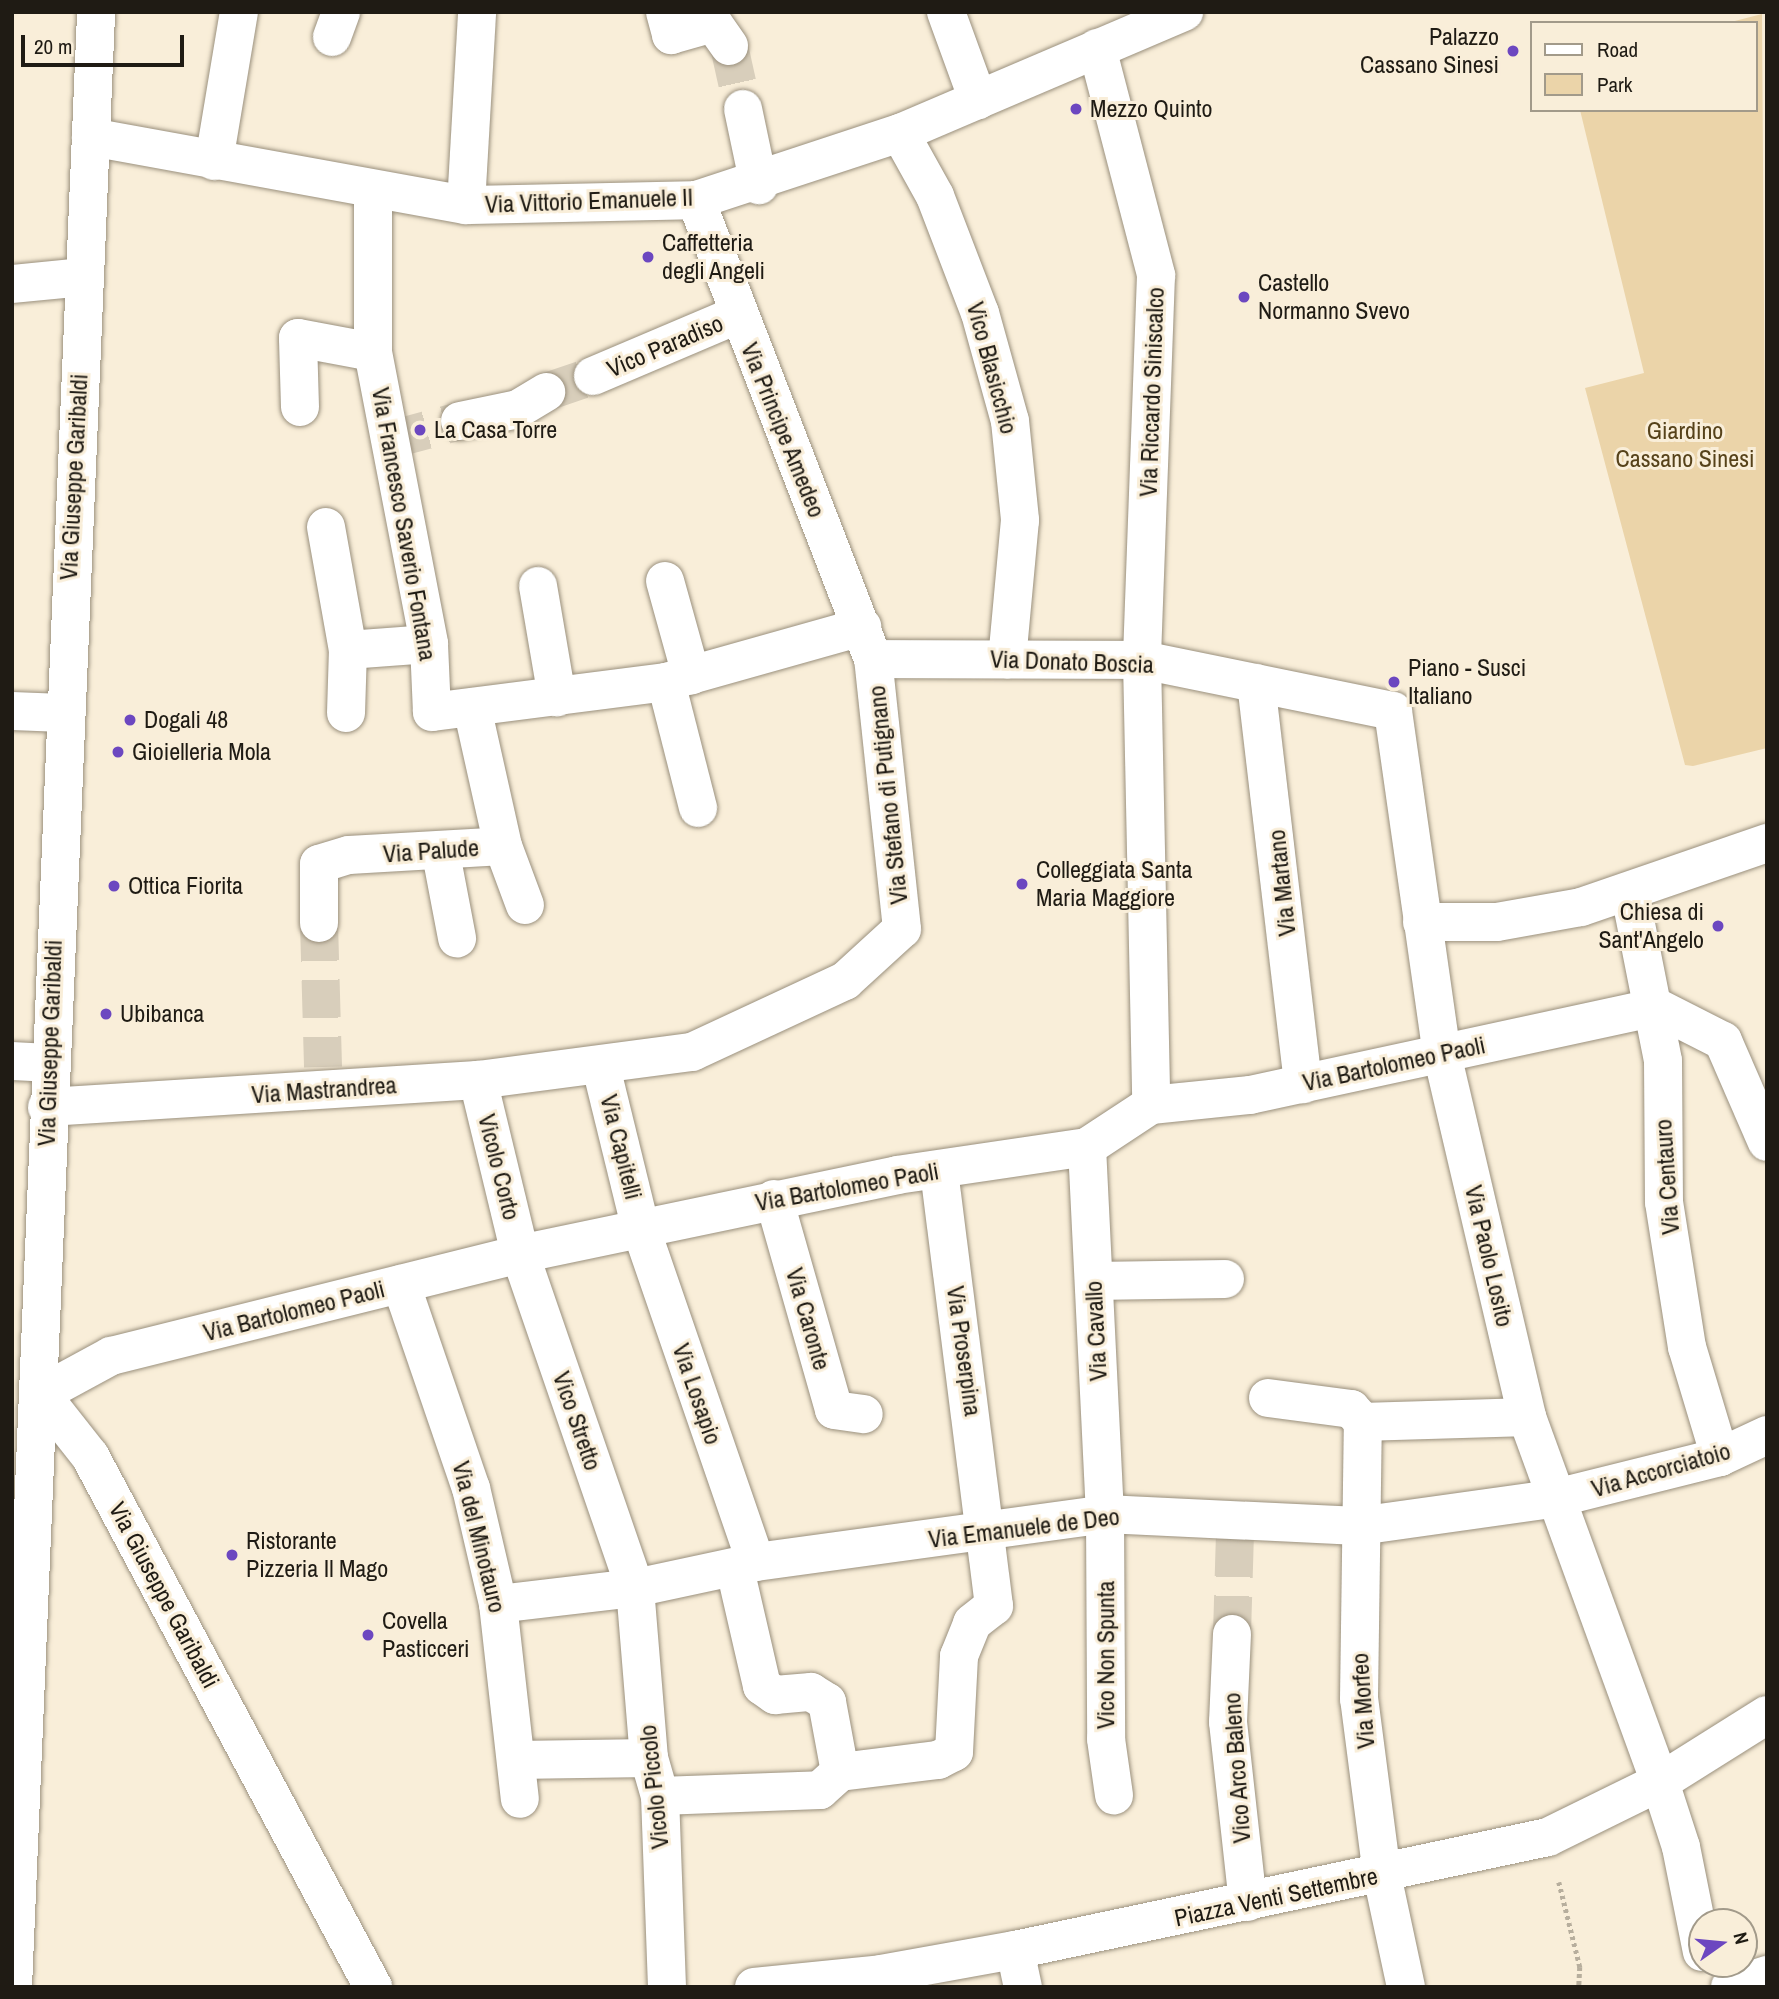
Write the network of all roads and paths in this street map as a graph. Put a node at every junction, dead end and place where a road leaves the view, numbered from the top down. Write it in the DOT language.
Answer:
graph roads {
  1 [pos="96,12"];
  2 [pos="239,12"];
  3 [pos="477,12"];
  4 [pos="665,12"];
  5 [pos="946,12"];
  6 [pos="1176,14"];
  7 [pos="729,46"];
  8 [pos="1097,48"];
  9 [pos="978,100"];
  10 [pos="743,109"];
  11 [pos="901,134"];
  12 [pos="91,137"];
  13 [pos="214,161"];
  14 [pos="759,185"];
  15 [pos="373,191"];
  16 [pos="696,200"];
  17 [pos="466,205"];
  18 [pos="83,277"];
  19 [pos="12,284"];
  20 [pos="737,315"];
  21 [pos="373,352"];
  22 [pos="593,376"];
  23 [pos="532,401"];
  24 [pos="300,407"];
  25 [pos="460,421"];
  26 [pos="326,527"];
  27 [pos="665,581"];
  28 [pos="538,586"];
  29 [pos="868,643"];
  30 [pos="429,644"];
  31 [pos="348,650"];
  32 [pos="1007,659"];
  33 [pos="1142,660"];
  34 [pos="678,678"];
  35 [pos="1256,683"];
  36 [pos="557,697"];
  37 [pos="472,707"];
  38 [pos="12,711"];
  39 [pos="1393,711"];
  40 [pos="63,713"];
  41 [pos="346,713"];
  42 [pos="698,808"];
  43 [pos="1767,843"];
  44 [pos="503,846"];
  45 [pos="441,854"];
  46 [pos="1630,894"];
  47 [pos="525,905"];
  48 [pos="1422,922"];
  49 [pos="319,923"];
  50 [pos="457,938"];
  51 [pos="1656,1007"];
  52 [pos="1442,1054"];
  53 [pos="30,1062"];
  54 [pos="601,1067"];
  55 [pos="478,1080"];
  56 [pos="1303,1084"];
  57 [pos="1152,1105"];
  58 [pos="47,1107"];
  59 [pos="1767,1142"];
  60 [pos="1087,1147"];
  61 [pos="939,1171"];
  62 [pos="774,1199"];
  63 [pos="640,1226"];
  64 [pos="520,1254"];
  65 [pos="1225,1279"];
  66 [pos="1094,1281"];
  67 [pos="401,1284"];
  68 [pos="27,1398"];
  69 [pos="1268,1398"];
  70 [pos="864,1414"];
  71 [pos="1527,1417"];
  72 [pos="1363,1422"];
  73 [pos="1767,1435"];
  74 [pos="1720,1457"];
  75 [pos="1552,1499"];
  76 [pos="1105,1514"];
  77 [pos="1359,1526"];
  78 [pos="989,1531"];
  79 [pos="746,1566"];
  80 [pos="635,1588"];
  81 [pos="498,1604"];
  82 [pos="1232,1634"];
  83 [pos="1767,1715"];
  84 [pos="649,1758"];
  85 [pos="517,1760"];
  86 [pos="840,1772"];
  87 [pos="1660,1782"];
  88 [pos="1114,1795"];
  89 [pos="660,1796"];
  90 [pos="520,1799"];
  91 [pos="1557,1870"];
  92 [pos="1382,1875"];
  93 [pos="1248,1902"];
  94 [pos="1693,1908"];
  95 [pos="1015,1950"];
  96 [pos="1767,1975"];
  97 [pos="882,1981"];
  98 [pos="13,1987"];
  99 [pos="373,1987"];
  100 [pos="667,1987"];
  101 [pos="754,1987"];
  102 [pos="1023,1987"];
  103 [pos="1406,1987"];
  104 [pos="1579,1987"];
  105 [pos="1730,1987"];
  1 -- 12 [label="street, Via Giuseppe Garibaldi"];
  2 -- 13 [label="street"];
  3 -- 17 [label="street"];
  4 -- 7 [label="street"];
  5 -- 9 [label="street"];
  6 -- 8 [label="street, Via Vittorio Emanuele II"];
  8 -- 9 [label="street, Via Vittorio Emanuele II"];
  8 -- 33 [label="street, Via Riccardo Siniscalco"];
  9 -- 11 [label="street, Via Vittorio Emanuele II"];
  10 -- 14 [label="street"];
  11 -- 14 [label="street, Via Vittorio Emanuele II"];
  11 -- 32 [label="street, Vico Blasicchio"];
  12 -- 13 [label="street, Via Vittorio Emanuele II"];
  12 -- 18 [label="street, Via Giuseppe Garibaldi"];
  13 -- 15 [label="street, Via Vittorio Emanuele II"];
  14 -- 16 [label="street, Via Vittorio Emanuele II"];
  15 -- 17 [label="street, Via Vittorio Emanuele II"];
  15 -- 21 [label="street, Via Francesco Saverio Fontana"];
  16 -- 17 [label="street, Via Vittorio Emanuele II"];
  16 -- 20 [label="street, Via Principe Amedeo"];
  18 -- 19 [label="street"];
  18 -- 40 [label="street, Via Giuseppe Garibaldi"];
  20 -- 22 [label="street, Vico Paradiso"];
  20 -- 29 [label="street, Via Principe Amedeo"];
  21 -- 24 [label="street"];
  21 -- 30 [label="street, Via Francesco Saverio Fontana"];
  23 -- 25 [label="street"];
  26 -- 31 [label="street"];
  27 -- 34 [label="street"];
  28 -- 36 [label="street"];
  29 -- 32 [label="street, Via Donato Boscia"];
  29 -- 34 [label="street, Via Francesco Saverio Fontana"];
  29 -- 54 [label="street, Via Stefano di Putignano"];
  30 -- 31 [label="street"];
  30 -- 37 [label="street, Via Francesco Saverio Fontana"];
  31 -- 41 [label="street"];
  32 -- 33 [label="street, Via Donato Boscia"];
  33 -- 35 [label="street, Via Donato Boscia"];
  33 -- 57 [label="street, Via Riccardo Siniscalco"];
  34 -- 36 [label="street, Via Francesco Saverio Fontana"];
  34 -- 42 [label="street"];
  35 -- 39 [label="street, Via Donato Boscia"];
  35 -- 56 [label="street, Via Martano"];
  36 -- 37 [label="street, Via Francesco Saverio Fontana"];
  37 -- 44 [label="street, Via Palude"];
  38 -- 40 [label="street"];
  39 -- 48 [label="street, Via Paolo Losito"];
  40 -- 53 [label="street, Via Giuseppe Garibaldi"];
  43 -- 46 [label="street"];
  44 -- 45 [label="street, Via Palude"];
  44 -- 47 [label="street"];
  45 -- 49 [label="street, Via Palude"];
  45 -- 50 [label="street"];
  46 -- 48 [label="street"];
  46 -- 51 [label="street, Via Centauro"];
  48 -- 52 [label="street, Via Paolo Losito"];
  51 -- 52 [label="street, Via Bartolomeo Paoli"];
  51 -- 59 [label="street"];
  51 -- 74 [label="street, Via Centauro"];
  52 -- 56 [label="street, Via Bartolomeo Paoli"];
  52 -- 71 [label="street, Via Paolo Losito"];
  53 -- 58 [label="street, Via Giuseppe Garibaldi"];
  54 -- 55 [label="street, Via Mastrandrea"];
  54 -- 63 [label="street, Via Capitelli"];
  55 -- 58 [label="street, Via Mastrandrea"];
  55 -- 64 [label="street, Vicolo Corto"];
  56 -- 57 [label="street, Via Bartolomeo Paoli"];
  57 -- 60 [label="street, Via Bartolomeo Paoli"];
  58 -- 68 [label="street, Via Giuseppe Garibaldi"];
  60 -- 61 [label="street, Via Bartolomeo Paoli"];
  60 -- 66 [label="street, Via Cavallo"];
  61 -- 62 [label="street, Via Bartolomeo Paoli"];
  61 -- 78 [label="street, Via Proserpina"];
  62 -- 63 [label="street, Via Bartolomeo Paoli"];
  62 -- 70 [label="street, Via Caronte"];
  63 -- 64 [label="street, Via Bartolomeo Paoli"];
  63 -- 79 [label="street, Via Losapio"];
  64 -- 67 [label="street, Via Bartolomeo Paoli"];
  64 -- 80 [label="street, Vico Stretto"];
  65 -- 66 [label="street"];
  66 -- 76 [label="street, Via Cavallo"];
  67 -- 68 [label="street, Via Bartolomeo Paoli"];
  67 -- 81 [label="street, Via del Minotauro"];
  68 -- 98 [label="street"];
  68 -- 99 [label="street, Via Giuseppe Garibaldi"];
  69 -- 72 [label="street"];
  71 -- 72 [label="street"];
  71 -- 75 [label="street, Via Paolo Losito"];
  72 -- 77 [label="street, Via Morfeo"];
  73 -- 74 [label="street, Via Accorciatoio"];
  74 -- 75 [label="street, Via Accorciatoio"];
  75 -- 77 [label="street, Via Emanuele de Deo"];
  75 -- 87 [label="street, Via Paolo Losito"];
  76 -- 77 [label="street, Via Emanuele de Deo"];
  76 -- 78 [label="street, Via Emanuele de Deo"];
  76 -- 88 [label="street, Vico Non Spunta"];
  77 -- 92 [label="street, Via Morfeo"];
  78 -- 79 [label="street, Via Emanuele de Deo"];
  78 -- 86 [label="street, Via Proserpina"];
  79 -- 80 [label="street, Via Emanuele de Deo"];
  79 -- 86 [label="street, Via Losapio"];
  80 -- 81 [label="street, Via Emanuele de Deo"];
  80 -- 84 [label="street, Vicolo Piccolo"];
  81 -- 85 [label="street, Via del Minotauro"];
  82 -- 93 [label="street, Vico Arco Baleno"];
  83 -- 87 [label="street, Piazza Venti Settembre"];
  84 -- 85 [label="street"];
  84 -- 89 [label="street, Vicolo Piccolo"];
  85 -- 90 [label="street, Via del Minotauro"];
  86 -- 89 [label="street"];
  87 -- 92 [label="street, Piazza Venti Settembre"];
  87 -- 94 [label="street, Via Paolo Losito"];
  89 -- 100 [label="street, Vicolo Piccolo"];
  91 -- 104 [label="path"];
  92 -- 93 [label="street, Piazza Venti Settembre"];
  92 -- 103 [label="street, Via Morfeo"];
  93 -- 95 [label="street, Piazza Venti Settembre"];
  95 -- 97 [label="street, Piazza Venti Settembre"];
  95 -- 102 [label="street"];
  96 -- 105 [label="street"];
  97 -- 101 [label="street, Piazza Venti Settembre"];
}
